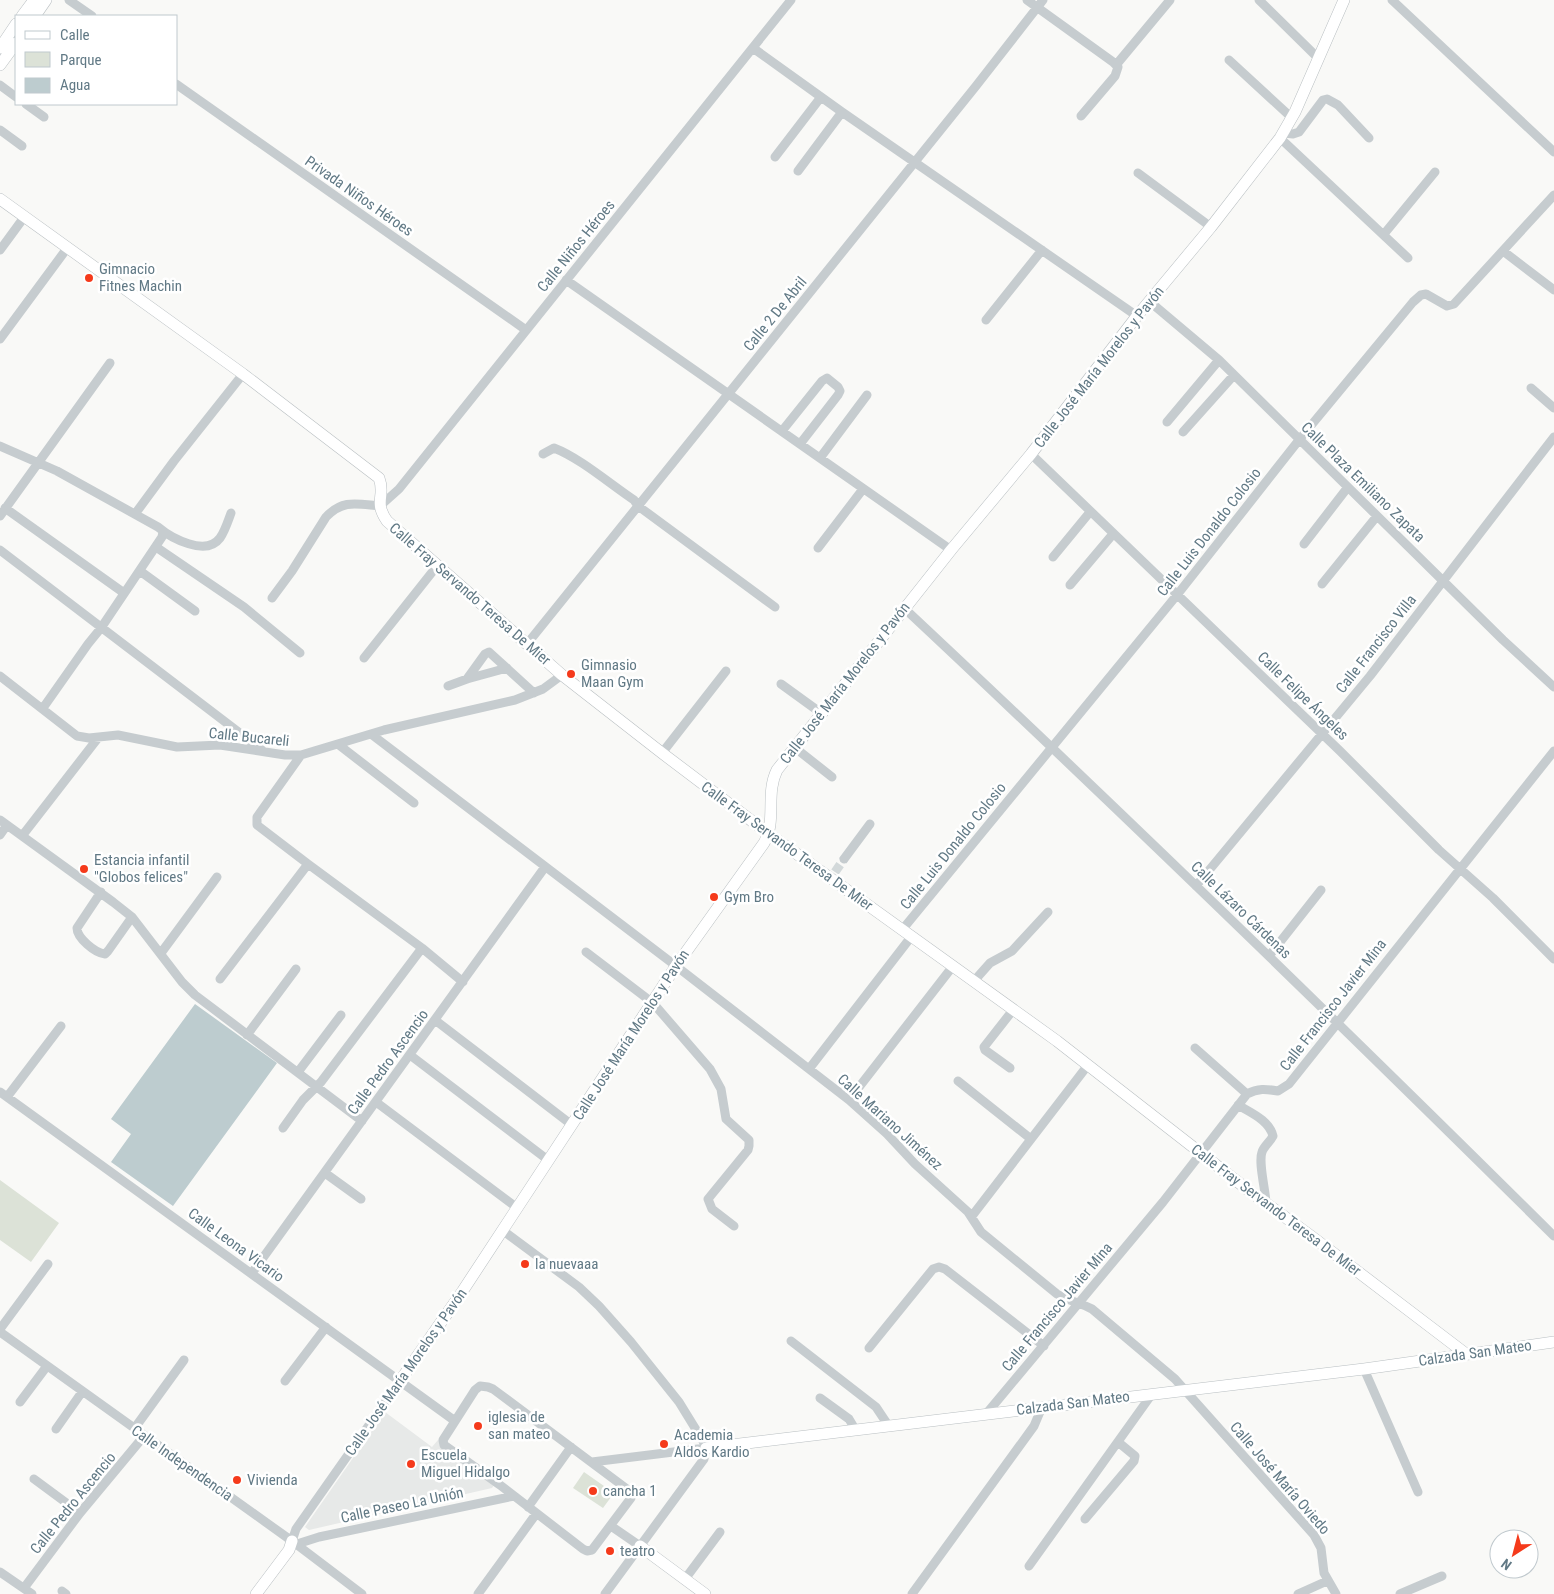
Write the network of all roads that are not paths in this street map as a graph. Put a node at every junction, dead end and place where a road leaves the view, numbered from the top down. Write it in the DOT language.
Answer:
graph roads {
  1 [pos="69,0"];
  2 [pos="791,0"];
  3 [pos="1027,0"];
  4 [pos="1170,0"];
  5 [pos="1258,0"];
  6 [pos="1344,0"];
  7 [pos="1392,0"];
  8 [pos="40,1"];
  9 [pos="1041,4"];
  10 [pos="23,15"];
  11 [pos="35,15"];
  12 [pos="91,15"];
  13 [pos="15,26"];
  14 [pos="15,47"];
  15 [pos="0,48"];
  16 [pos="753,48"];
  17 [pos="1318,58"];
  18 [pos="1230,60"];
  19 [pos="1116,64"];
  20 [pos="0,65"];
  21 [pos="0,85"];
  22 [pos="178,85"];
  23 [pos="15,96"];
  24 [pos="821,97"];
  25 [pos="27,105"];
  26 [pos="842,112"];
  27 [pos="1081,116"];
  28 [pos="44,117"];
  29 [pos="1292,118"];
  30 [pos="0,130"];
  31 [pos="1282,136"];
  32 [pos="1369,138"];
  33 [pos="22,146"];
  34 [pos="1554,152"];
  35 [pos="775,157"];
  36 [pos="914,162"];
  37 [pos="798,171"];
  38 [pos="1435,172"];
  39 [pos="1138,173"];
  40 [pos="1554,195"];
  41 [pos="0,199"];
  42 [pos="25,216"];
  43 [pos="1211,227"];
  44 [pos="1384,234"];
  45 [pos="68,247"];
  46 [pos="0,250"];
  47 [pos="1042,250"];
  48 [pos="1503,251"];
  49 [pos="1408,258"];
  50 [pos="566,280"];
  51 [pos="1554,290"];
  52 [pos="1149,301"];
  53 [pos="1137,316"];
  54 [pos="986,320"];
  55 [pos="526,330"];
  56 [pos="0,338"];
  57 [pos="1219,360"];
  58 [pos="110,363"];
  59 [pos="243,374"];
  60 [pos="1234,375"];
  61 [pos="1531,388"];
  62 [pos="728,394"];
  63 [pos="868,395"];
  64 [pos="1554,408"];
  65 [pos="1167,422"];
  66 [pos="782,431"];
  67 [pos="1184,432"];
  68 [pos="1554,437"];
  69 [pos="1299,440"];
  70 [pos="800,444"];
  71 [pos="0,446"];
  72 [pos="543,454"];
  73 [pos="1031,454"];
  74 [pos="820,458"];
  75 [pos="38,462"];
  76 [pos="1348,487"];
  77 [pos="863,489"];
  78 [pos="380,506"];
  79 [pos="638,506"];
  80 [pos="3,512"];
  81 [pos="1090,512"];
  82 [pos="231,513"];
  83 [pos="135,514"];
  84 [pos="1376,516"];
  85 [pos="163,532"];
  86 [pos="1113,534"];
  87 [pos="1304,544"];
  88 [pos="156,547"];
  89 [pos="818,548"];
  90 [pos="0,550"];
  91 [pos="950,550"];
  92 [pos="1053,557"];
  93 [pos="437,566"];
  94 [pos="140,571"];
  95 [pos="1444,580"];
  96 [pos="1322,584"];
  97 [pos="1070,585"];
  98 [pos="124,593"];
  99 [pos="1177,596"];
  100 [pos="272,598"];
  101 [pos="776,607"];
  102 [pos="904,608"];
  103 [pos="195,611"];
  104 [pos="101,628"];
  105 [pos="527,644"];
  106 [pos="300,653"];
  107 [pos="364,658"];
  108 [pos="507,668"];
  109 [pos="726,671"];
  110 [pos="562,675"];
  111 [pos="0,676"];
  112 [pos="467,679"];
  113 [pos="781,684"];
  114 [pos="448,686"];
  115 [pos="1554,687"];
  116 [pos="534,693"];
  117 [pos="43,708"];
  118 [pos="820,714"];
  119 [pos="1321,733"];
  120 [pos="370,734"];
  121 [pos="98,738"];
  122 [pos="339,745"];
  123 [pos="794,746"];
  124 [pos="1052,746"];
  125 [pos="1554,751"];
  126 [pos="264,752"];
  127 [pos="662,753"];
  128 [pos="301,755"];
  129 [pos="832,777"];
  130 [pos="414,803"];
  131 [pos="4,823"];
  132 [pos="870,824"];
  133 [pos="769,834"];
  134 [pos="0,835"];
  135 [pos="22,836"];
  136 [pos="844,859"];
  137 [pos="308,864"];
  138 [pos="546,867"];
  139 [pos="1459,868"];
  140 [pos="217,877"];
  141 [pos="1196,886"];
  142 [pos="1321,890"];
  143 [pos="101,892"];
  144 [pos="1048,912"];
  145 [pos="132,918"];
  146 [pos="906,934"];
  147 [pos="422,948"];
  148 [pos="586,952"];
  149 [pos="161,954"];
  150 [pos="1269,956"];
  151 [pos="1554,959"];
  152 [pos="676,966"];
  153 [pos="952,966"];
  154 [pos="296,969"];
  155 [pos="220,979"];
  156 [pos="463,982"];
  157 [pos="974,982"];
  158 [pos="653,1003"];
  159 [pos="1013,1010"];
  160 [pos="341,1015"];
  161 [pos="436,1020"];
  162 [pos="1336,1022"];
  163 [pos="61,1026"];
  164 [pos="247,1035"];
  165 [pos="1195,1048"];
  166 [pos="410,1055"];
  167 [pos="1088,1065"];
  168 [pos="1010,1068"];
  169 [pos="809,1069"];
  170 [pos="298,1072"];
  171 [pos="958,1081"];
  172 [pos="317,1087"];
  173 [pos="1247,1094"];
  174 [pos="4,1095"];
  175 [pos="849,1100"];
  176 [pos="376,1102"];
  177 [pos="1238,1105"];
  178 [pos="362,1121"];
  179 [pos="572,1125"];
  180 [pos="283,1128"];
  181 [pos="1032,1139"];
  182 [pos="1201,1153"];
  183 [pos="548,1160"];
  184 [pos="325,1173"];
  185 [pos="361,1199"];
  186 [pos="1266,1204"];
  187 [pos="516,1206"];
  188 [pos="972,1216"];
  189 [pos="734,1226"];
  190 [pos="502,1230"];
  191 [pos="1554,1236"];
  192 [pos="48,1264"];
  193 [pos="252,1273"];
  194 [pos="1078,1304"];
  195 [pos="326,1327"];
  196 [pos="0,1331"];
  197 [pos="791,1341"];
  198 [pos="1554,1342"];
  199 [pos="1044,1346"];
  200 [pos="869,1348"];
  201 [pos="1466,1354"];
  202 [pos="184,1360"];
  203 [pos="47,1366"];
  204 [pos="1364,1369"];
  205 [pos="285,1381"];
  206 [pos="400,1381"];
  207 [pos="1184,1389"];
  208 [pos="82,1392"];
  209 [pos="1152,1394"];
  210 [pos="820,1398"];
  211 [pos="20,1402"];
  212 [pos="1042,1407"];
  213 [pos="987,1413"];
  214 [pos="455,1421"];
  215 [pos="888,1425"];
  216 [pos="56,1429"];
  217 [pos="134,1429"];
  218 [pos="855,1429"];
  219 [pos="144,1436"];
  220 [pos="1118,1442"];
  221 [pos="571,1447"];
  222 [pos="706,1448"];
  223 [pos="592,1462"];
  224 [pos="34,1479"];
  225 [pos="1418,1492"];
  226 [pos="514,1496"];
  227 [pos="528,1508"];
  228 [pos="80,1513"];
  229 [pos="536,1514"];
  230 [pos="1085,1520"];
  231 [pos="611,1526"];
  232 [pos="720,1532"];
  233 [pos="294,1542"];
  234 [pos="640,1546"];
  235 [pos="1029,1566"];
  236 [pos="0,1572"];
  237 [pos="1442,1576"];
  238 [pos="685,1579"];
  239 [pos="1327,1581"];
  240 [pos="24,1588"];
  241 [pos="32,1594"];
  242 [pos="256,1594"];
  243 [pos="362,1594"];
  244 [pos="478,1594"];
  245 [pos="604,1594"];
  246 [pos="705,1594"];
  247 [pos="912,1594"];
  248 [pos="1298,1594"];
  249 [pos="1336,1594"];
  250 [pos="1400,1594"];
  1 -- 12 [label="street"];
  2 -- 16 [label="street, Calle Niños Héroes"];
  3 -- 9 [label="street"];
  4 -- 19 [label="street"];
  5 -- 17 [label="street"];
  6 -- 17 [label="main road, Calle José María Morelos y Pavón"];
  7 -- 34 [label="street"];
  8 -- 10 [label="main road"];
  8 -- 11 [label="main road"];
  9 -- 19 [label="street"];
  9 -- 36 [label="street, Calle 2 De Abril"];
  13 -- 15 [label="main road"];
  14 -- 20 [label="main road"];
  16 -- 24 [label="street"];
  16 -- 50 [label="street, Calle Niños Héroes"];
  17 -- 29 [label="main road, Calle José María Morelos y Pavón"];
  18 -- 29 [label="street"];
  19 -- 27 [label="street"];
  21 -- 23 [label="street"];
  22 -- 55 [label="street, Privada Niños Héroes"];
  24 -- 26 [label="street"];
  24 -- 35 [label="street"];
  25 -- 28 [label="street"];
  26 -- 36 [label="street"];
  26 -- 37 [label="street"];
  29 -- 31 [label="main road, Calle José María Morelos y Pavón"];
  30 -- 33 [label="street"];
  31 -- 32 [label="street"];
  31 -- 43 [label="main road, Calle José María Morelos y Pavón"];
  31 -- 44 [label="street"];
  36 -- 47 [label="street"];
  36 -- 62 [label="street, Calle 2 De Abril"];
  38 -- 44 [label="street"];
  39 -- 43 [label="street"];
  40 -- 48 [label="street, Calle Luis Donaldo Colosio"];
  41 -- 42 [label="main road, Calle Fray Servando Teresa De Mier"];
  42 -- 45 [label="main road, Calle Fray Servando Teresa De Mier"];
  42 -- 46 [label="street"];
  43 -- 52 [label="main road, Calle José María Morelos y Pavón"];
  44 -- 49 [label="street"];
  45 -- 56 [label="street"];
  45 -- 59 [label="main road, Calle Fray Servando Teresa De Mier"];
  47 -- 53 [label="street"];
  47 -- 54 [label="street"];
  48 -- 51 [label="street"];
  48 -- 69 [label="street, Calle Luis Donaldo Colosio"];
  50 -- 55 [label="street, Calle Niños Héroes"];
  50 -- 62 [label="street"];
  52 -- 53 [label="main road, Calle José María Morelos y Pavón"];
  52 -- 57 [label="street, Calle Plaza Emiliano Zapata"];
  53 -- 73 [label="main road, Calle José María Morelos y Pavón"];
  55 -- 78 [label="street, Calle Niños Héroes"];
  57 -- 60 [label="street, Calle Plaza Emiliano Zapata"];
  57 -- 65 [label="street"];
  58 -- 75 [label="street"];
  59 -- 78 [label="main road, Calle Fray Servando Teresa De Mier"];
  59 -- 83 [label="street"];
  60 -- 67 [label="street"];
  60 -- 69 [label="street, Calle Plaza Emiliano Zapata"];
  61 -- 64 [label="street"];
  62 -- 66 [label="street"];
  62 -- 79 [label="street, Calle 2 De Abril"];
  63 -- 74 [label="street"];
  66 -- 70 [label="street"];
  66 -- 70 [label="street"];
  68 -- 95 [label="street, Calle Francisco Villa"];
  69 -- 76 [label="street, Calle Plaza Emiliano Zapata"];
  69 -- 99 [label="street, Calle Luis Donaldo Colosio"];
  70 -- 74 [label="street"];
  71 -- 75 [label="street"];
  72 -- 79 [label="street"];
  73 -- 81 [label="street, Calle Felipe Ángeles"];
  73 -- 91 [label="main road, Calle José María Morelos y Pavón"];
  74 -- 77 [label="street"];
  75 -- 80 [label="street"];
  75 -- 83 [label="street"];
  76 -- 84 [label="street, Calle Plaza Emiliano Zapata"];
  76 -- 87 [label="street"];
  77 -- 89 [label="street"];
  77 -- 91 [label="street"];
  78 -- 93 [label="main road, Calle Fray Servando Teresa De Mier"];
  78 -- 100 [label="street"];
  79 -- 101 [label="street"];
  79 -- 105 [label="street, Calle 2 De Abril"];
  80 -- 98 [label="street"];
  81 -- 86 [label="street, Calle Felipe Ángeles"];
  81 -- 92 [label="street"];
  82 -- 85 [label="street"];
  83 -- 85 [label="street"];
  84 -- 95 [label="street, Calle Plaza Emiliano Zapata"];
  84 -- 96 [label="street"];
  85 -- 88 [label="street"];
  86 -- 97 [label="street"];
  86 -- 99 [label="street, Calle Felipe Ángeles"];
  88 -- 94 [label="street"];
  88 -- 106 [label="street"];
  90 -- 104 [label="street"];
  91 -- 102 [label="main road, Calle José María Morelos y Pavón"];
  93 -- 105 [label="main road, Calle Fray Servando Teresa De Mier"];
  93 -- 107 [label="street"];
  94 -- 98 [label="street"];
  94 -- 103 [label="street"];
  95 -- 115 [label="street, Calle Plaza Emiliano Zapata"];
  95 -- 119 [label="street, Calle Francisco Villa"];
  98 -- 104 [label="street"];
  99 -- 119 [label="street, Calle Felipe Ángeles"];
  99 -- 124 [label="street, Calle Luis Donaldo Colosio"];
  102 -- 118 [label="main road, Calle José María Morelos y Pavón"];
  102 -- 124 [label="street, Calle Lázaro Cárdenas"];
  104 -- 117 [label="street"];
  104 -- 126 [label="street"];
  105 -- 110 [label="main road, Calle Fray Servando Teresa De Mier"];
  108 -- 112 [label="street"];
  108 -- 112 [label="street"];
  108 -- 116 [label="street"];
  109 -- 127 [label="street"];
  110 -- 116 [label="street, Calle Bucareli"];
  110 -- 127 [label="main road, Calle Fray Servando Teresa De Mier"];
  111 -- 117 [label="street, Calle Bucareli"];
  112 -- 114 [label="street"];
  113 -- 118 [label="street"];
  116 -- 120 [label="street, Calle Bucareli"];
  117 -- 121 [label="street, Calle Bucareli"];
  118 -- 123 [label="main road, Calle José María Morelos y Pavón"];
  119 -- 139 [label="street, Calle Felipe Ángeles"];
  119 -- 141 [label="street, Calle Francisco Villa"];
  120 -- 122 [label="street, Calle Bucareli"];
  120 -- 138 [label="street, Calle Mariano Jiménez"];
  121 -- 126 [label="street, Calle Bucareli"];
  121 -- 135 [label="street"];
  122 -- 128 [label="street, Calle Bucareli"];
  122 -- 130 [label="street"];
  123 -- 129 [label="street"];
  123 -- 133 [label="main road, Calle José María Morelos y Pavón"];
  124 -- 141 [label="street, Calle Lázaro Cárdenas"];
  124 -- 146 [label="street, Calle Luis Donaldo Colosio"];
  125 -- 139 [label="street, Calle Francisco Javier Mina"];
  126 -- 128 [label="street, Calle Bucareli"];
  127 -- 133 [label="main road, Calle Fray Servando Teresa De Mier"];
  128 -- 137 [label="street"];
  131 -- 134 [label="street"];
  131 -- 135 [label="street"];
  132 -- 136 [label="street"];
  133 -- 146 [label="main road, Calle Fray Servando Teresa De Mier"];
  133 -- 152 [label="main road, Calle José María Morelos y Pavón"];
  135 -- 143 [label="street"];
  137 -- 147 [label="street"];
  137 -- 155 [label="street"];
  138 -- 152 [label="street, Calle Mariano Jiménez"];
  138 -- 156 [label="street, Calle Pedro Ascencio"];
  139 -- 151 [label="street, Calle Felipe Ángeles"];
  139 -- 162 [label="street, Calle Francisco Javier Mina"];
  140 -- 149 [label="street"];
  141 -- 150 [label="street, Calle Lázaro Cárdenas"];
  142 -- 150 [label="street"];
  143 -- 145 [label="street"];
  143 -- 145 [label="street"];
  144 -- 157 [label="street"];
  145 -- 149 [label="street"];
  146 -- 153 [label="main road, Calle Fray Servando Teresa De Mier"];
  146 -- 169 [label="street, Calle Luis Donaldo Colosio"];
  147 -- 156 [label="street"];
  147 -- 172 [label="street"];
  148 -- 158 [label="street"];
  149 -- 164 [label="street"];
  150 -- 162 [label="street, Calle Lázaro Cárdenas"];
  152 -- 158 [label="main road, Calle José María Morelos y Pavón"];
  152 -- 169 [label="street, Calle Mariano Jiménez"];
  153 -- 157 [label="main road, Calle Fray Servando Teresa De Mier"];
  153 -- 175 [label="street"];
  154 -- 164 [label="street"];
  156 -- 161 [label="street, Calle Pedro Ascencio"];
  157 -- 159 [label="main road, Calle Fray Servando Teresa De Mier"];
  158 -- 179 [label="main road, Calle José María Morelos y Pavón"];
  158 -- 189 [label="street"];
  159 -- 167 [label="main road, Calle Fray Servando Teresa De Mier"];
  159 -- 168 [label="street"];
  160 -- 170 [label="street"];
  161 -- 166 [label="street, Calle Pedro Ascencio"];
  161 -- 179 [label="street"];
  162 -- 173 [label="street, Calle Francisco Javier Mina"];
  162 -- 191 [label="street, Calle Lázaro Cárdenas"];
  163 -- 174 [label="street"];
  164 -- 170 [label="street"];
  165 -- 173 [label="street"];
  166 -- 176 [label="street, Calle Pedro Ascencio"];
  166 -- 183 [label="street"];
  167 -- 181 [label="street"];
  167 -- 182 [label="main road, Calle Fray Servando Teresa De Mier"];
  169 -- 175 [label="street, Calle Mariano Jiménez"];
  170 -- 172 [label="street"];
  171 -- 181 [label="street"];
  172 -- 178 [label="street"];
  172 -- 180 [label="street"];
  173 -- 177 [label="street, Calle Francisco Javier Mina"];
  174 -- 193 [label="street, Calle Leona Vicario"];
  175 -- 188 [label="street, Calle Mariano Jiménez"];
  176 -- 178 [label="street, Calle Pedro Ascencio"];
  176 -- 187 [label="street"];
  177 -- 182 [label="street, Calle Francisco Javier Mina"];
  177 -- 186 [label="street"];
  178 -- 184 [label="street, Calle Pedro Ascencio"];
  179 -- 183 [label="main road, Calle José María Morelos y Pavón"];
  181 -- 188 [label="street"];
  182 -- 186 [label="main road, Calle Fray Servando Teresa De Mier"];
  182 -- 194 [label="street, Calle Francisco Javier Mina"];
  183 -- 187 [label="main road, Calle José María Morelos y Pavón"];
  184 -- 185 [label="street"];
  184 -- 193 [label="street, Calle Pedro Ascencio"];
  186 -- 201 [label="main road, Calle Fray Servando Teresa De Mier"];
  187 -- 190 [label="main road, Calle José María Morelos y Pavón"];
  188 -- 194 [label="street, Calle Mariano Jiménez"];
  190 -- 206 [label="main road, Calle José María Morelos y Pavón"];
  190 -- 222 [label="street"];
  192 -- 196 [label="street"];
  193 -- 195 [label="street, Calle Leona Vicario"];
  194 -- 199 [label="street, Calle Francisco Javier Mina"];
  194 -- 207 [label="street, Calle José María Oviedo"];
  195 -- 205 [label="street"];
  195 -- 206 [label="street, Calle Leona Vicario"];
  196 -- 203 [label="street, Calle Independencia"];
  197 -- 215 [label="street"];
  198 -- 201 [label="main road, Calzada San Mateo"];
  199 -- 200 [label="street"];
  199 -- 213 [label="street, Calle Francisco Javier Mina"];
  201 -- 204 [label="main road, Calzada San Mateo"];
  202 -- 217 [label="street"];
  203 -- 208 [label="street, Calle Independencia"];
  203 -- 211 [label="street"];
  204 -- 207 [label="main road, Calzada San Mateo"];
  204 -- 225 [label="street"];
  206 -- 214 [label="street, Calle Leona Vicario"];
  206 -- 233 [label="street, Calle José María Morelos y Pavón"];
  207 -- 209 [label="main road, Calzada San Mateo"];
  207 -- 239 [label="street, Calle José María Oviedo"];
  208 -- 216 [label="street"];
  208 -- 217 [label="street, Calle Independencia"];
  209 -- 212 [label="main road, Calzada San Mateo"];
  209 -- 220 [label="street"];
  210 -- 218 [label="street"];
  212 -- 213 [label="main road, Calzada San Mateo"];
  212 -- 247 [label="street"];
  213 -- 215 [label="main road, Calzada San Mateo"];
  214 -- 221 [label="street"];
  214 -- 226 [label="street"];
  215 -- 218 [label="main road, Calzada San Mateo"];
  217 -- 219 [label="street, Calle Independencia"];
  218 -- 222 [label="main road, Calzada San Mateo"];
  219 -- 228 [label="street, Calle Pedro Ascencio"];
  219 -- 233 [label="street, Calle Independencia"];
  220 -- 230 [label="street"];
  220 -- 235 [label="street"];
  221 -- 223 [label="street"];
  221 -- 227 [label="street"];
  222 -- 223 [label="street, Calzada San Mateo"];
  222 -- 234 [label="street"];
  223 -- 231 [label="street"];
  224 -- 228 [label="street"];
  226 -- 227 [label="street"];
  226 -- 233 [label="street, Calle Paseo La Unión"];
  227 -- 229 [label="street"];
  228 -- 240 [label="street, Calle Pedro Ascencio"];
  229 -- 231 [label="street"];
  229 -- 244 [label="street"];
  231 -- 234 [label="street"];
  232 -- 238 [label="street"];
  233 -- 242 [label="main road"];
  233 -- 243 [label="street, Calle Independencia"];
  234 -- 238 [label="main road"];
  234 -- 245 [label="street"];
  236 -- 240 [label="street"];
  237 -- 250 [label="street"];
  238 -- 246 [label="main road"];
  239 -- 248 [label="street"];
  239 -- 249 [label="street, Calle José María Oviedo"];
  240 -- 241 [label="street"];
}
